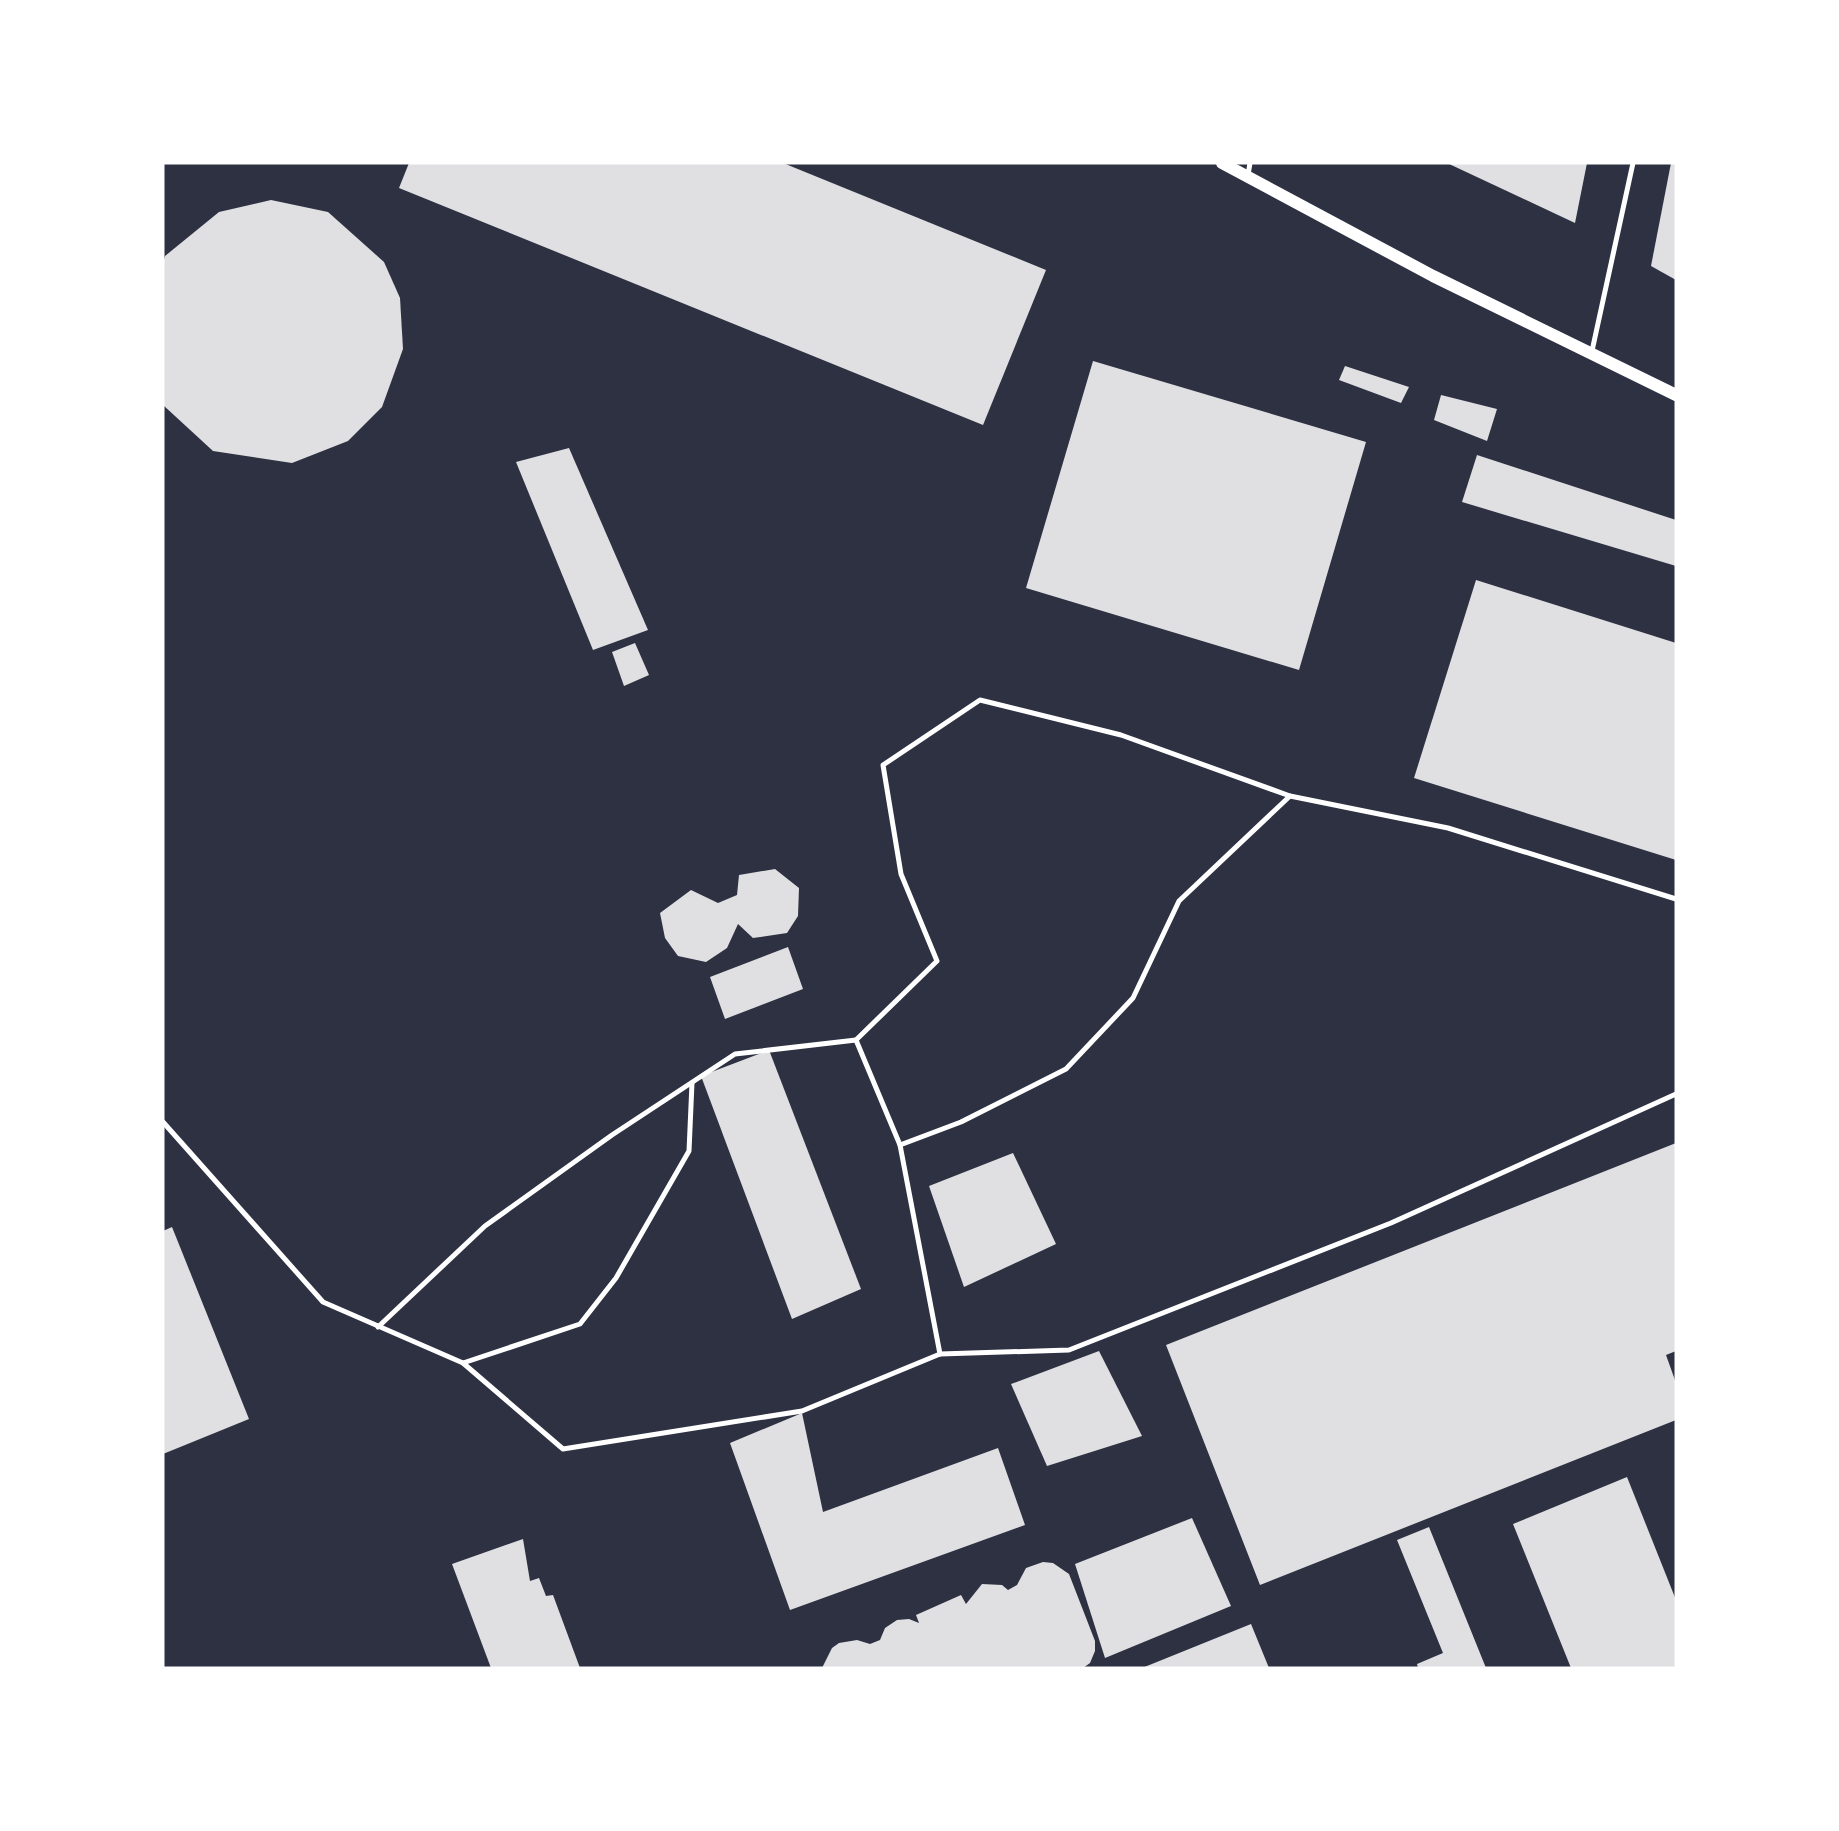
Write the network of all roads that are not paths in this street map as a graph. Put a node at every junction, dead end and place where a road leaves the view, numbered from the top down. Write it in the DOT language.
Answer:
graph roads {
  1 [pos="1222,163"];
  2 [pos="1633,163"];
  3 [pos="1249,169"];
  4 [pos="1591,354"];
  5 [pos="1676,395"];
  6 [pos="1290,796"];
  7 [pos="1676,899"];
  8 [pos="856,1040"];
  9 [pos="692,1083"];
  10 [pos="1676,1094"];
  11 [pos="163,1122"];
  12 [pos="900,1145"];
  13 [pos="378,1326"];
  14 [pos="940,1354"];
  15 [pos="463,1363"];
  1 -- 3 [label="street"];
  2 -- 4 [label="lane"];
  3 -- 4 [label="street"];
  4 -- 5 [label="street"];
  6 -- 7 [label="lane"];
  6 -- 8 [label="lane"];
  6 -- 12 [label="lane"];
  8 -- 9 [label="lane"];
  8 -- 12 [label="lane"];
  9 -- 13 [label="lane"];
  9 -- 15 [label="lane"];
  10 -- 14 [label="lane"];
  11 -- 13 [label="lane"];
  12 -- 14 [label="lane"];
  13 -- 15 [label="lane"];
  14 -- 15 [label="lane"];
}
